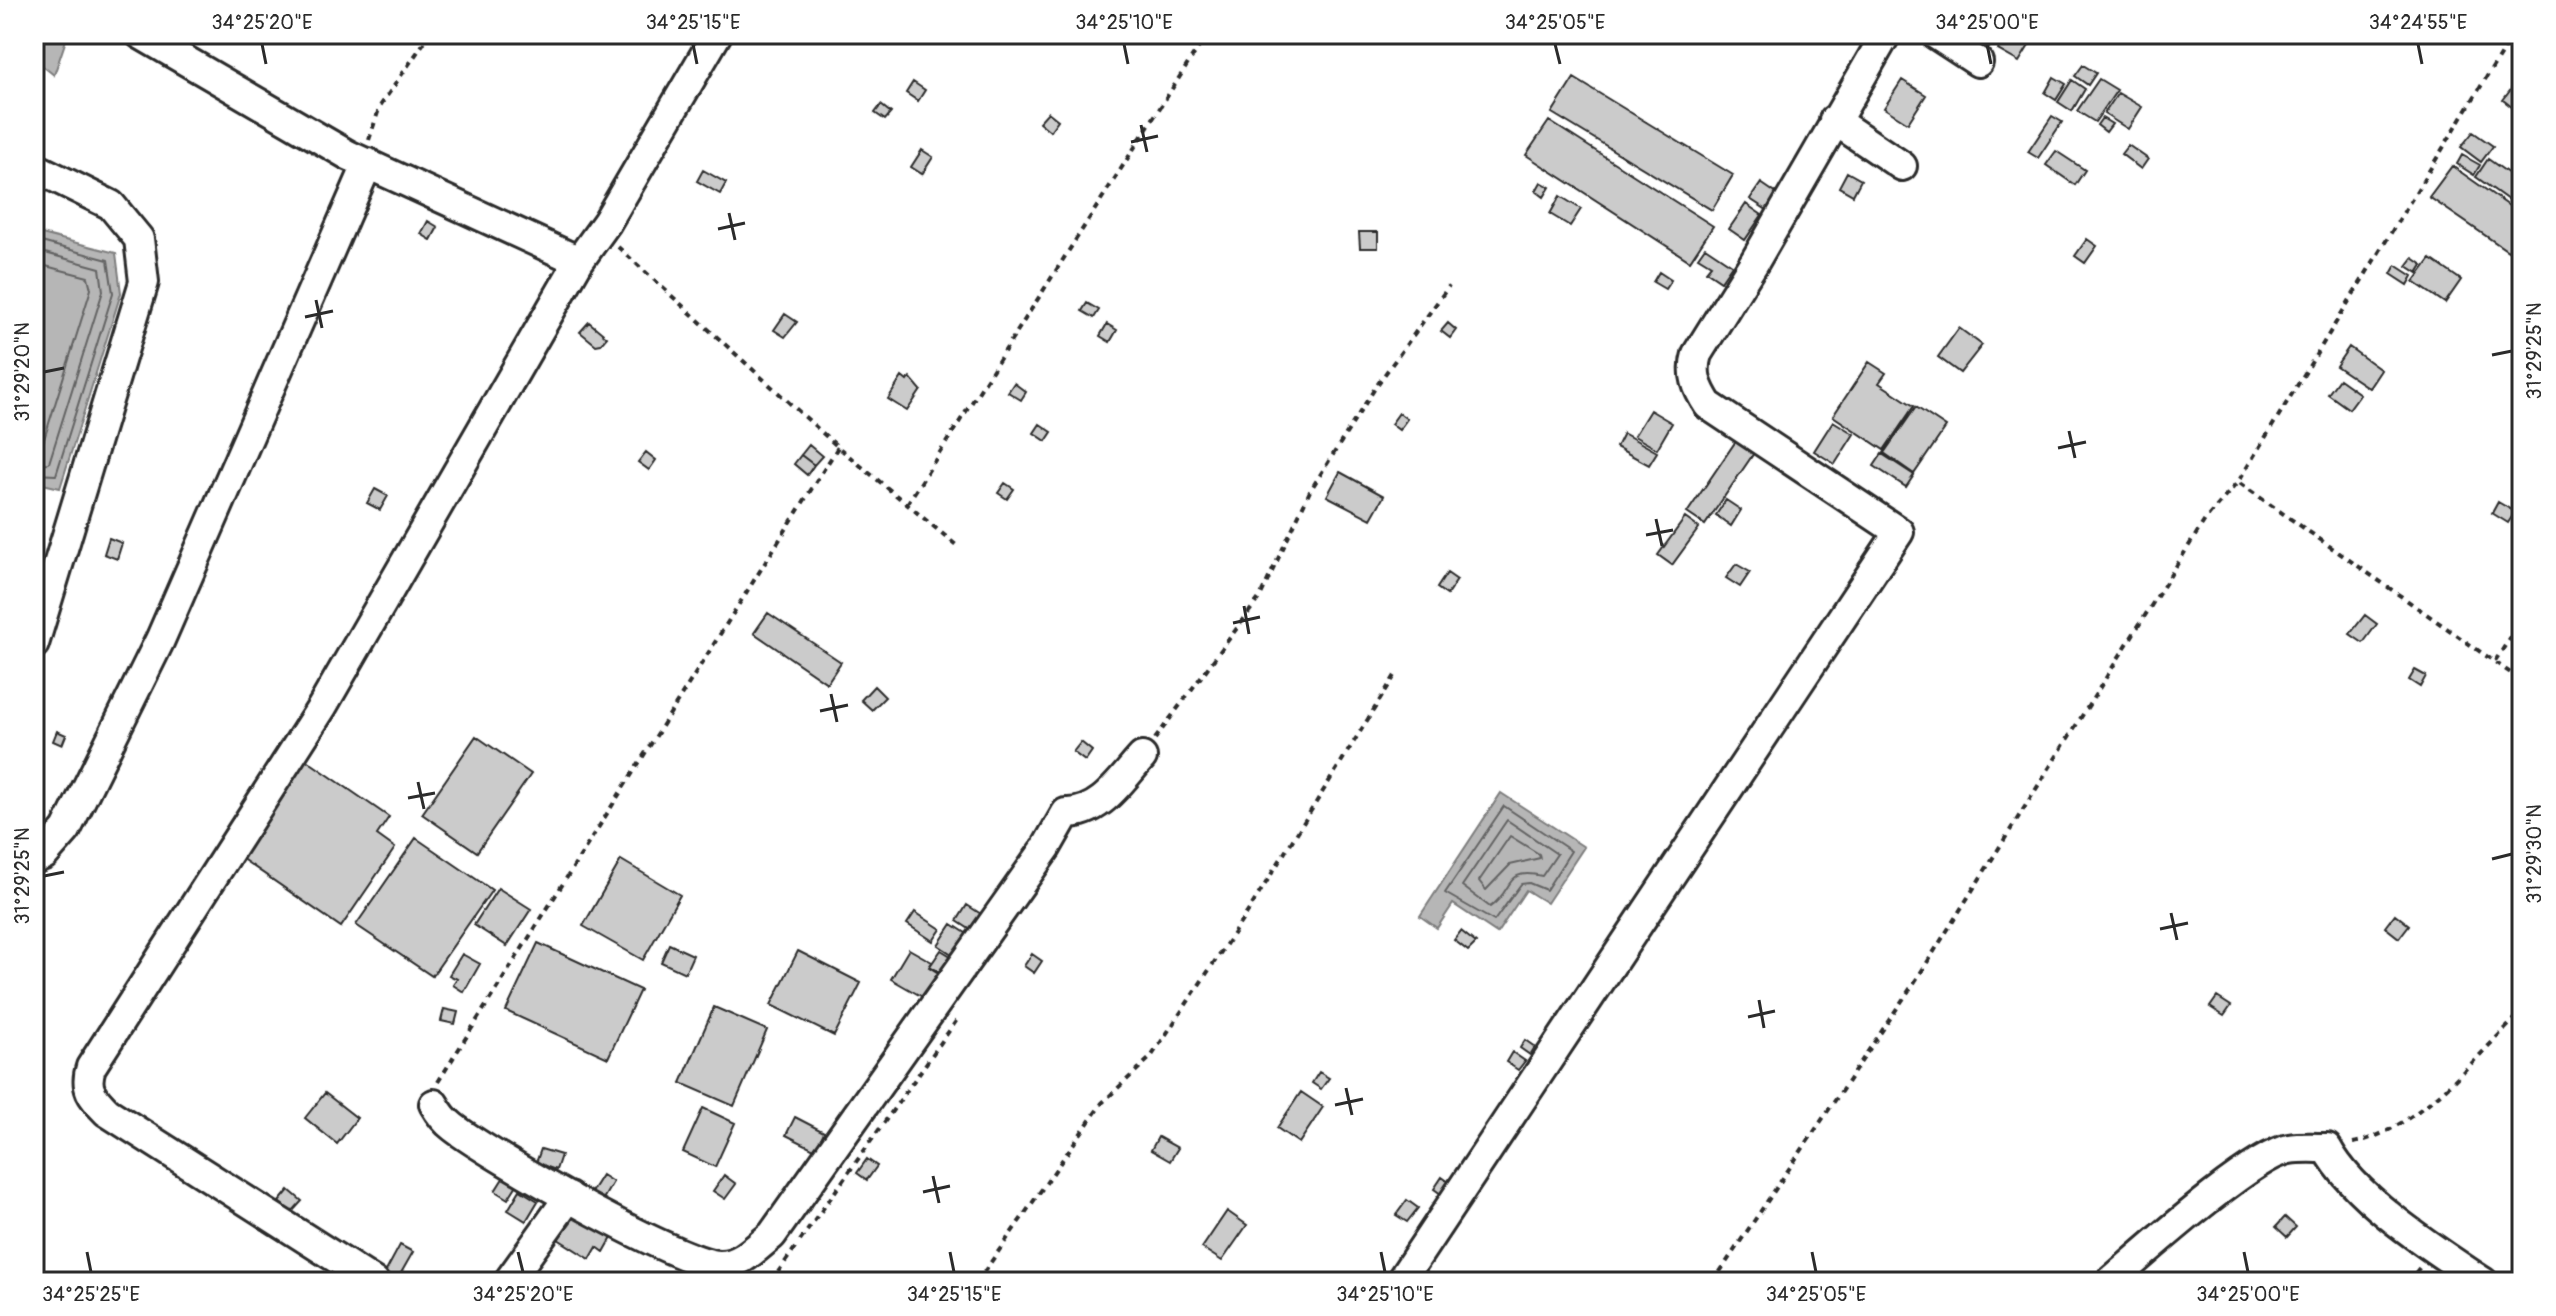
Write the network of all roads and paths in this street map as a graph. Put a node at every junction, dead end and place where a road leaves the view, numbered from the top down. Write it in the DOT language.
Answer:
graph roads {
  1 [pos="140,34"];
  2 [pos="430,34"];
  3 [pos="717,34"];
  4 [pos="1207,34"];
  5 [pos="1886,34"];
  6 [pos="1935,34"];
  7 [pos="2513,34"];
  8 [pos="1978,62"];
  9 [pos="1834,120"];
  10 [pos="368,163"];
  11 [pos="1902,166"];
  12 [pos="34,167"];
  13 [pos="598,234"];
  14 [pos="579,261"];
  15 [pos="1449,286"];
  16 [pos="838,447"];
  17 [pos="2238,482"];
  18 [pos="907,504"];
  19 [pos="956,545"];
  20 [pos="2522,620"];
  21 [pos="34,644"];
  22 [pos="2495,661"];
  23 [pos="1396,674"];
  24 [pos="2522,681"];
  25 [pos="1142,757"];
  26 [pos="34,859"];
  27 [pos="2522,1012"];
  28 [pos="434,1104"];
  29 [pos="2327,1148"];
  30 [pos="569,1197"];
  31 [pos="374,1282"];
  32 [pos="508,1282"];
  33 [pos="977,1282"];
  34 [pos="1400,1282"];
  35 [pos="1713,1282"];
  36 [pos="2110,1282"];
  37 [pos="2483,1282"];
  1 -- 10 [label="street"];
  2 -- 10 [label="path"];
  3 -- 13 [label="street"];
  4 -- 18 [label="path"];
  5 -- 9 [label="street"];
  6 -- 8 [label="street"];
  7 -- 17 [label="path"];
  9 -- 11 [label="street"];
  9 -- 34 [label="street"];
  10 -- 14 [label="street"];
  10 -- 26 [label="street"];
  12 -- 21 [label="street"];
  13 -- 14 [label="street"];
  13 -- 16 [label="path"];
  14 -- 31 [label="street"];
  15 -- 25 [label="path"];
  16 -- 18 [label="path"];
  16 -- 28 [label="path"];
  17 -- 22 [label="path"];
  17 -- 35 [label="path"];
  18 -- 19 [label="path"];
  20 -- 22 [label="path"];
  22 -- 24 [label="path"];
  23 -- 33 [label="path"];
  25 -- 30 [label="street"];
  27 -- 29 [label="path"];
  28 -- 30 [label="street"];
  29 -- 36 [label="street"];
  29 -- 37 [label="street"];
  30 -- 32 [label="street"];
}
